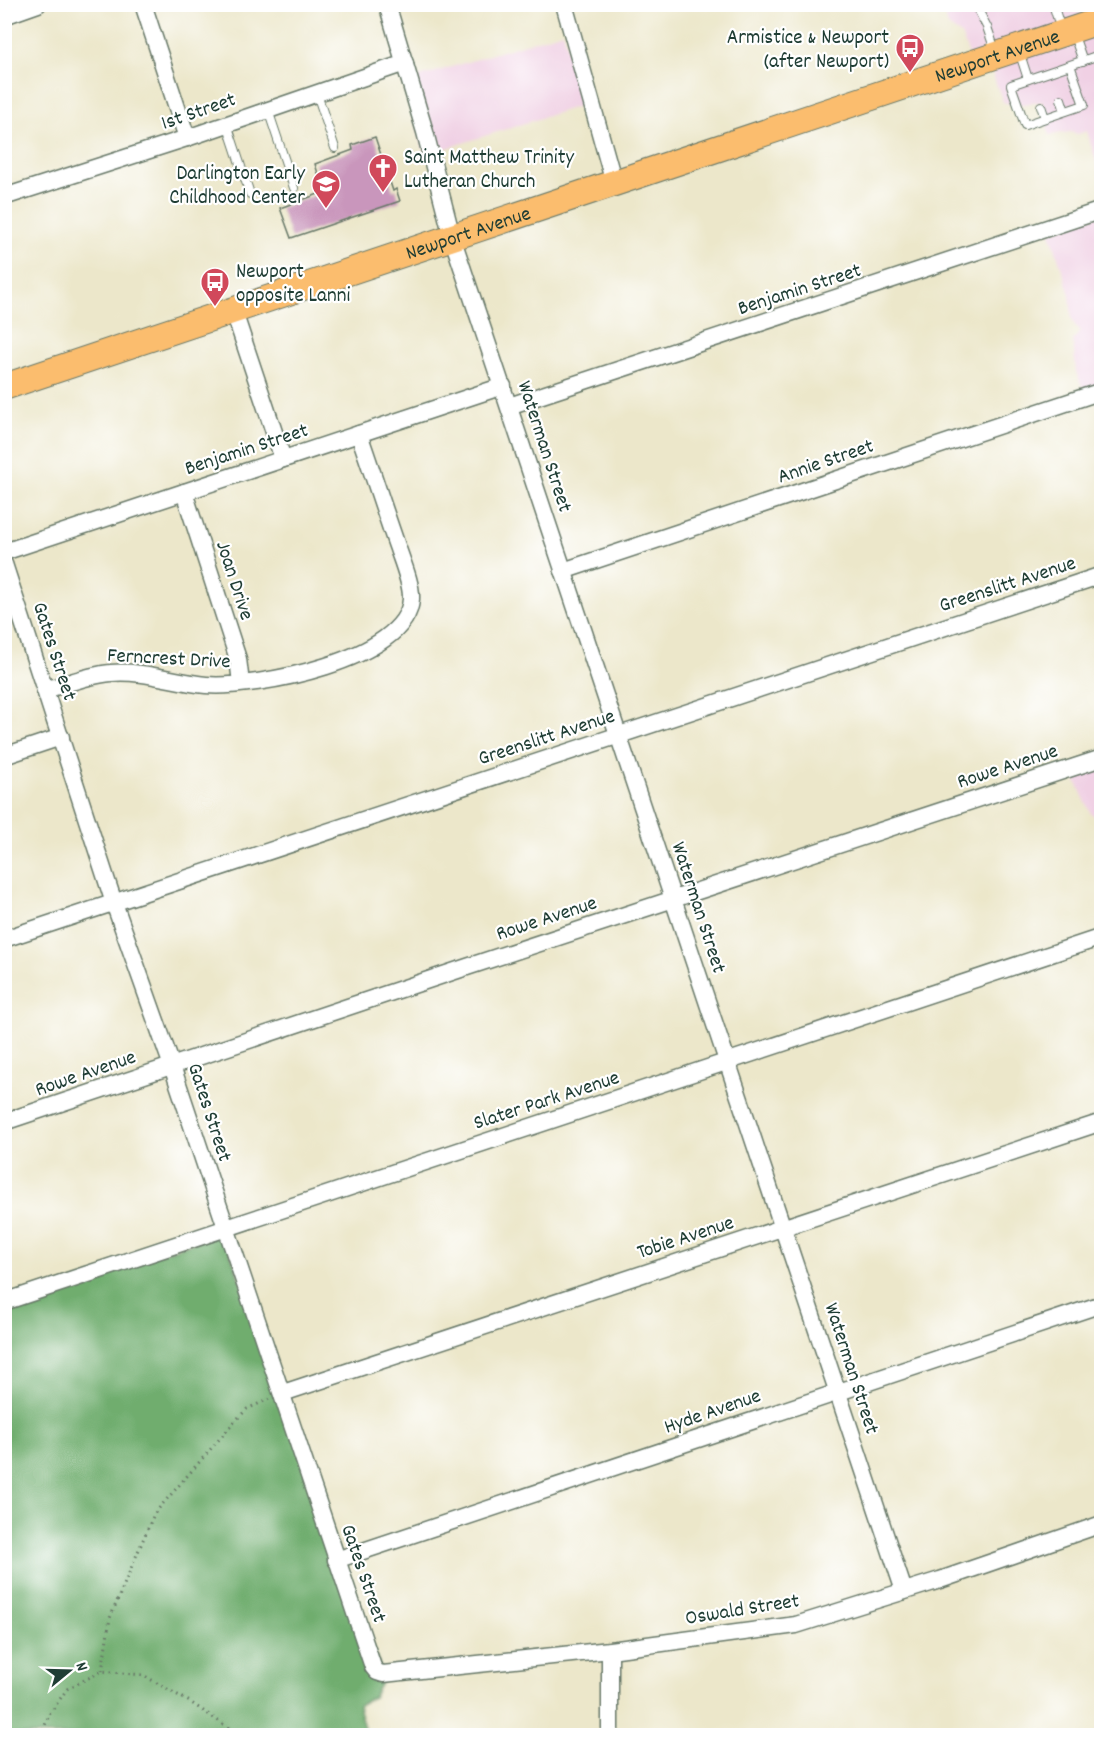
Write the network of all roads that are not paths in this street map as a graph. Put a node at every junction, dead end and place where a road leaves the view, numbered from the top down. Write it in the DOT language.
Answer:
graph roads {
  1 [pos="38,4"];
  2 [pos="143,4"];
  3 [pos="387,4"];
  4 [pos="975,4"];
  5 [pos="1053,4"];
  6 [pos="566,5"];
  7 [pos="4,16"];
  8 [pos="1084,24"];
  9 [pos="1007,52"];
  10 [pos="1101,54"];
  11 [pos="1083,61"];
  12 [pos="405,63"];
  13 [pos="1071,65"];
  14 [pos="1031,81"];
  15 [pos="317,94"];
  16 [pos="1060,99"];
  17 [pos="1041,106"];
  18 [pos="268,110"];
  19 [pos="1065,111"];
  20 [pos="1045,118"];
  21 [pos="227,124"];
  22 [pos="187,138"];
  23 [pos="335,148"];
  24 [pos="614,183"];
  25 [pos="294,188"];
  26 [pos="249,194"];
  27 [pos="4,197"];
  28 [pos="1101,210"];
  29 [pos="452,237"];
  30 [pos="233,309"];
  31 [pos="502,386"];
  32 [pos="4,387"];
  33 [pos="1101,392"];
  34 [pos="509,406"];
  35 [pos="359,434"];
  36 [pos="284,459"];
  37 [pos="184,492"];
  38 [pos="4,552"];
  39 [pos="5,570"];
  40 [pos="563,571"];
  41 [pos="1101,575"];
  42 [pos="241,683"];
  43 [pos="45,690"];
  44 [pos="619,736"];
  45 [pos="60,737"];
  46 [pos="4,756"];
  47 [pos="1101,758"];
  48 [pos="675,899"];
  49 [pos="114,903"];
  50 [pos="1101,937"];
  51 [pos="4,939"];
  52 [pos="727,1062"];
  53 [pos="172,1066"];
  54 [pos="4,1122"];
  55 [pos="1101,1124"];
  56 [pos="225,1228"];
  57 [pos="783,1228"];
  58 [pos="4,1302"];
  59 [pos="1101,1304"];
  60 [pos="837,1392"];
  61 [pos="283,1393"];
  62 [pos="1101,1524"];
  63 [pos="336,1560"];
  64 [pos="904,1591"];
  65 [pos="610,1650"];
  66 [pos="377,1672"];
  67 [pos="610,1736"];
  1 -- 7 [label="street"];
  2 -- 22 [label="street"];
  3 -- 12 [label="street, Waterman Street"];
  4 -- 9 [label="lane"];
  5 -- 8 [label="lane"];
  6 -- 24 [label="street"];
  8 -- 9 [label="main road, Newport Avenue"];
  8 -- 11 [label="lane"];
  9 -- 14 [label="lane"];
  9 -- 24 [label="main road, Newport Avenue"];
  10 -- 11 [label="lane"];
  11 -- 13 [label="lane"];
  12 -- 15 [label="street, 1st Street"];
  12 -- 29 [label="street, Waterman Street"];
  13 -- 14 [label="lane"];
  13 -- 19 [label="lane"];
  14 -- 20 [label="lane"];
  15 -- 18 [label="street, 1st Street"];
  15 -- 23 [label="lane"];
  16 -- 19 [label="lane"];
  17 -- 20 [label="lane"];
  18 -- 21 [label="street, 1st Street"];
  18 -- 25 [label="lane"];
  19 -- 20 [label="lane"];
  21 -- 22 [label="street, 1st Street"];
  21 -- 26 [label="lane"];
  22 -- 27 [label="street, 1st Street"];
  24 -- 29 [label="main road, Newport Avenue"];
  28 -- 34 [label="street, Benjamin Street"];
  29 -- 30 [label="main road, Newport Avenue"];
  29 -- 31 [label="street, Waterman Street"];
  30 -- 32 [label="main road, Newport Avenue"];
  30 -- 36 [label="street"];
  31 -- 34 [label="street, Waterman Street"];
  31 -- 35 [label="street, Benjamin Street"];
  33 -- 40 [label="street, Annie Street"];
  34 -- 40 [label="street, Waterman Street"];
  35 -- 36 [label="street, Benjamin Street"];
  35 -- 42 [label="street, Ferncrest Drive"];
  36 -- 37 [label="street, Benjamin Street"];
  37 -- 38 [label="street, Benjamin Street"];
  37 -- 42 [label="street, Joan Drive"];
  39 -- 43 [label="street, Gates Street"];
  40 -- 44 [label="street, Waterman Street"];
  41 -- 44 [label="street, Greenslitt Avenue"];
  42 -- 43 [label="street, Ferncrest Drive"];
  43 -- 45 [label="street, Gates Street"];
  44 -- 48 [label="street, Waterman Street"];
  44 -- 49 [label="street, Greenslitt Avenue"];
  45 -- 46 [label="street"];
  45 -- 49 [label="street, Gates Street"];
  47 -- 48 [label="street, Rowe Avenue"];
  48 -- 52 [label="street, Waterman Street"];
  48 -- 53 [label="street, Rowe Avenue"];
  49 -- 51 [label="street, Greenslitt Avenue"];
  49 -- 53 [label="street, Gates Street"];
  50 -- 52 [label="street, Slater Park Avenue"];
  52 -- 56 [label="street, Slater Park Avenue"];
  52 -- 57 [label="street, Waterman Street"];
  53 -- 54 [label="street, Rowe Avenue"];
  53 -- 56 [label="street, Gates Street"];
  55 -- 57 [label="street, Tobie Avenue"];
  56 -- 58 [label="street, Slater Park Avenue"];
  56 -- 61 [label="street, Gates Street"];
  57 -- 60 [label="street, Waterman Street"];
  57 -- 61 [label="street, Tobie Avenue"];
  59 -- 60 [label="street, Hyde Avenue"];
  60 -- 63 [label="street, Hyde Avenue"];
  60 -- 64 [label="street, Waterman Street"];
  61 -- 63 [label="street, Gates Street"];
  62 -- 64 [label="street, Oswald Street"];
  63 -- 66 [label="street, Gates Street"];
  64 -- 65 [label="street, Oswald Street"];
  65 -- 66 [label="street, Oswald Street"];
  65 -- 67 [label="street"];
}
